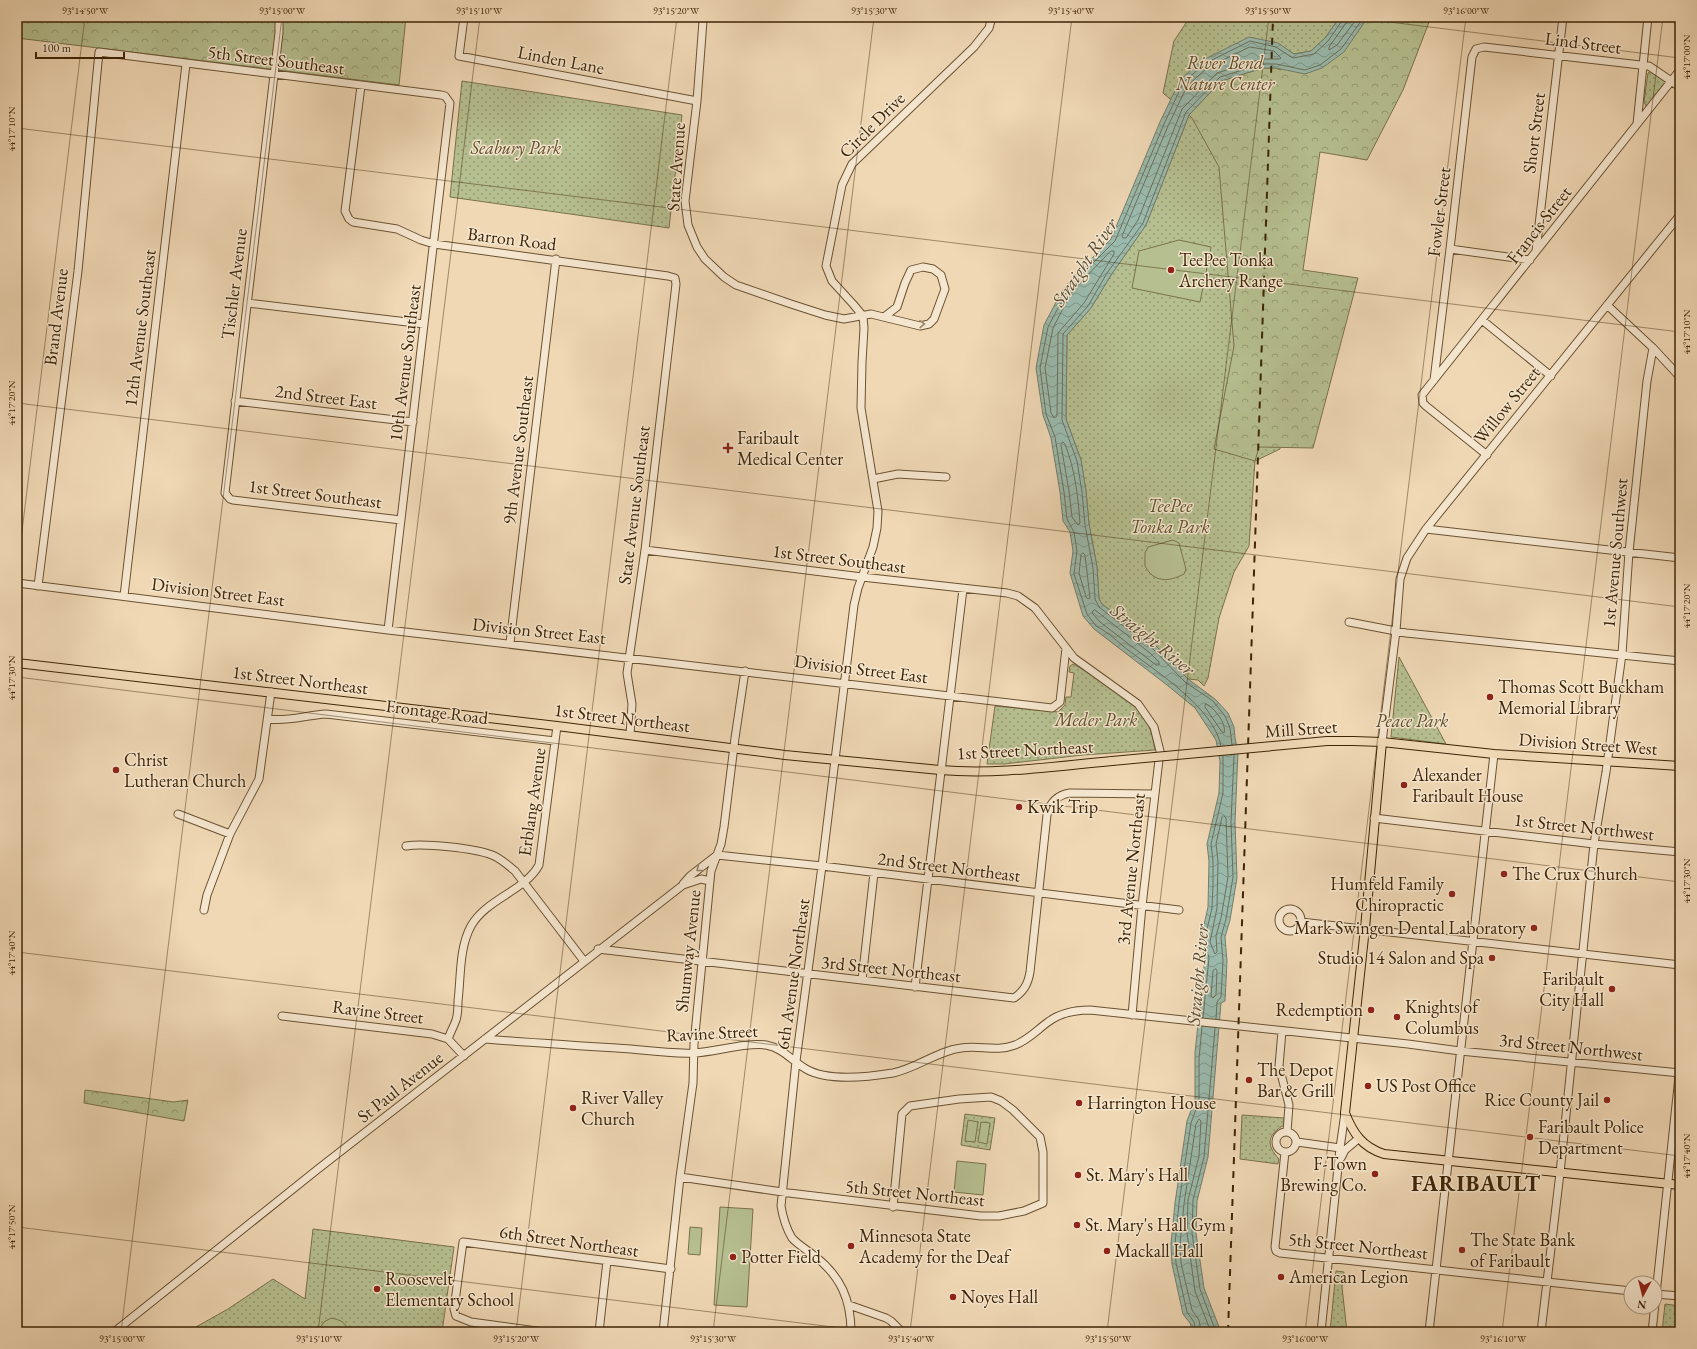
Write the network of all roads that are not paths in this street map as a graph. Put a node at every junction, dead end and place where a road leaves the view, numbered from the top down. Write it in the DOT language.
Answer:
graph roads {
  1 [pos="279,17"];
  2 [pos="464,17"];
  3 [pos="992,17"];
  4 [pos="1563,17"];
  5 [pos="1648,17"];
  6 [pos="703,21"];
  7 [pos="1476,49"];
  8 [pos="99,52"];
  9 [pos="1559,56"];
  10 [pos="186,64"];
  11 [pos="1643,66"];
  12 [pos="1680,70"];
  13 [pos="274,75"];
  14 [pos="1672,81"];
  15 [pos="361,86"];
  16 [pos="1680,87"];
  17 [pos="448,100"];
  18 [pos="697,101"];
  19 [pos="1637,126"];
  20 [pos="1680,215"];
  21 [pos="434,244"];
  22 [pos="1450,249"];
  23 [pos="1536,253"];
  24 [pos="556,259"];
  25 [pos="1530,260"];
  26 [pos="675,278"];
  27 [pos="247,303"];
  28 [pos="1607,305"];
  29 [pos="863,316"];
  30 [pos="884,317"];
  31 [pos="1482,320"];
  32 [pos="424,324"];
  33 [pos="1653,348"];
  34 [pos="1551,376"];
  35 [pos="1680,377"];
  36 [pos="1434,380"];
  37 [pos="235,401"];
  38 [pos="412,422"];
  39 [pos="1487,455"];
  40 [pos="946,477"];
  41 [pos="873,479"];
  42 [pos="227,496"];
  43 [pos="401,520"];
  44 [pos="1426,529"];
  45 [pos="645,550"];
  46 [pos="1629,552"];
  47 [pos="1680,558"];
  48 [pos="862,577"];
  49 [pos="17,583"];
  50 [pos="38,586"];
  51 [pos="963,589"];
  52 [pos="124,596"];
  53 [pos="1349,622"];
  54 [pos="388,630"];
  55 [pos="1396,632"];
  56 [pos="510,643"];
  57 [pos="1066,648"];
  58 [pos="1622,654"];
  59 [pos="629,657"];
  60 [pos="1680,661"];
  61 [pos="17,662"];
  62 [pos="746,671"];
  63 [pos="844,684"];
  64 [pos="271,692"];
  65 [pos="950,696"];
  66 [pos="268,719"];
  67 [pos="557,726"];
  68 [pos="630,735"];
  69 [pos="555,741"];
  70 [pos="1382,742"];
  71 [pos="733,748"];
  72 [pos="1224,751"];
  73 [pos="1494,754"];
  74 [pos="835,760"];
  75 [pos="1607,761"];
  76 [pos="1680,766"];
  77 [pos="940,770"];
  78 [pos="1154,794"];
  79 [pos="178,814"];
  80 [pos="1374,818"];
  81 [pos="1486,831"];
  82 [pos="230,834"];
  83 [pos="1594,844"];
  84 [pos="406,846"];
  85 [pos="1680,852"];
  86 [pos="717,855"];
  87 [pos="822,866"];
  88 [pos="874,873"];
  89 [pos="927,879"];
  90 [pos="710,881"];
  91 [pos="523,882"];
  92 [pos="683,885"];
  93 [pos="1040,892"];
  94 [pos="1142,906"];
  95 [pos="204,910"];
  96 [pos="1179,910"];
  97 [pos="1301,922"];
  98 [pos="1365,928"];
  99 [pos="1473,941"];
  100 [pos="598,949"];
  101 [pos="1583,954"];
  102 [pos="584,961"];
  103 [pos="701,962"];
  104 [pos="1680,965"];
  105 [pos="808,975"];
  106 [pos="862,980"];
  107 [pos="915,987"];
  108 [pos="1132,1015"];
  109 [pos="282,1016"];
  110 [pos="1282,1031"];
  111 [pos="1353,1038"];
  112 [pos="448,1039"];
  113 [pos="485,1039"];
  114 [pos="1460,1051"];
  115 [pos="693,1053"];
  116 [pos="464,1056"];
  117 [pos="796,1061"];
  118 [pos="1571,1063"];
  119 [pos="1680,1071"];
  120 [pos="1345,1113"];
  121 [pos="1287,1132"];
  122 [pos="1358,1139"];
  123 [pos="1296,1142"];
  124 [pos="1340,1148"];
  125 [pos="1285,1152"];
  126 [pos="1448,1160"];
  127 [pos="1338,1162"];
  128 [pos="1560,1173"];
  129 [pos="680,1177"];
  130 [pos="1668,1184"];
  131 [pos="1680,1185"];
  132 [pos="782,1192"];
  133 [pos="893,1207"];
  134 [pos="1329,1258"];
  135 [pos="607,1261"];
  136 [pos="671,1269"];
  137 [pos="1437,1270"];
  138 [pos="1658,1275"];
  139 [pos="1546,1282"];
  140 [pos="1623,1290"];
  141 [pos="1663,1295"];
  142 [pos="1680,1296"];
  143 [pos="849,1305"];
  144 [pos="866,1312"];
  145 [pos="1654,1315"];
  146 [pos="851,1320"];
  147 [pos="114,1332"];
  148 [pos="544,1332"];
  149 [pos="599,1332"];
  150 [pos="663,1332"];
  151 [pos="851,1332"];
  152 [pos="902,1332"];
  153 [pos="1321,1332"];
  154 [pos="1429,1332"];
  155 [pos="1540,1332"];
  156 [pos="1652,1332"];
  1 -- 13 [label="street, Tischler Avenue"];
  2 -- 18 [label="street, Linden Lane"];
  3 -- 29 [label="street, Circle Drive"];
  4 -- 9 [label="street, Short Street"];
  5 -- 11 [label="street"];
  6 -- 18 [label="street, State Avenue"];
  7 -- 9 [label="street, Lind Street"];
  7 -- 22 [label="street, Fowler Street"];
  8 -- 10 [label="street, 5th Street Southeast"];
  8 -- 50 [label="street, Brand Avenue"];
  9 -- 11 [label="street, Lind Street"];
  9 -- 23 [label="street, Short Street"];
  10 -- 13 [label="street, 5th Street Southeast"];
  10 -- 52 [label="street, 12th Avenue Southeast"];
  11 -- 14 [label="street, Lind Street"];
  11 -- 19 [label="street"];
  12 -- 14 [label="street, Francis Street"];
  13 -- 15 [label="street, 5th Street Southeast"];
  13 -- 27 [label="street, Tischler Avenue"];
  14 -- 16 [label="street, Lind Street"];
  14 -- 19 [label="street, Francis Street"];
  15 -- 17 [label="street, 5th Street Southeast"];
  15 -- 21 [label="street, Barron Road"];
  17 -- 21 [label="street, 10th Avenue Southeast"];
  18 -- 29 [label="street, State Avenue"];
  19 -- 23 [label="street, Francis Street"];
  20 -- 28 [label="street, Willow Street"];
  21 -- 24 [label="street, Barron Road"];
  21 -- 32 [label="street, 10th Avenue Southeast"];
  22 -- 25 [label="street"];
  22 -- 36 [label="street, Fowler Street"];
  23 -- 25 [label="street, Francis Street"];
  24 -- 26 [label="street, Barron Road"];
  24 -- 56 [label="street, 9th Avenue Southeast"];
  25 -- 31 [label="street, Francis Street"];
  26 -- 45 [label="street, State Avenue Southeast"];
  27 -- 32 [label="street"];
  27 -- 37 [label="street, Tischler Avenue"];
  28 -- 33 [label="street"];
  28 -- 34 [label="street, Willow Street"];
  29 -- 30 [label="street, State Avenue"];
  29 -- 41 [label="street, 6th Avenue Northeast"];
  30 -- 30 [label="street, State Avenue, one-way"];
  31 -- 34 [label="street"];
  31 -- 36 [label="street, Francis Street"];
  32 -- 38 [label="street, 10th Avenue Southeast"];
  33 -- 35 [label="street"];
  33 -- 46 [label="street, 1st Avenue Southwest"];
  34 -- 39 [label="street, Willow Street"];
  36 -- 39 [label="street, Francis Street"];
  37 -- 38 [label="street, 2nd Street East"];
  37 -- 42 [label="street, Tischler Avenue"];
  38 -- 43 [label="street, 10th Avenue Southeast"];
  39 -- 44 [label="street, Willow Street"];
  40 -- 41 [label="street"];
  41 -- 48 [label="street, 6th Avenue Northeast"];
  42 -- 43 [label="street, 1st Street Southeast"];
  43 -- 54 [label="street, 10th Avenue Southeast"];
  44 -- 46 [label="street"];
  44 -- 55 [label="street, Willow Street"];
  45 -- 48 [label="street, 1st Street Southeast"];
  45 -- 59 [label="street, State Avenue Southeast"];
  46 -- 47 [label="street"];
  46 -- 58 [label="street, 1st Avenue Southwest"];
  48 -- 51 [label="street, 1st Street Southeast"];
  48 -- 63 [label="street, 6th Avenue Northeast"];
  49 -- 50 [label="street, Division Street East"];
  50 -- 52 [label="street, Division Street East"];
  51 -- 57 [label="street, 1st Street Southeast"];
  51 -- 65 [label="street"];
  52 -- 54 [label="street, Division Street East"];
  53 -- 55 [label="street"];
  54 -- 56 [label="street, Division Street East"];
  55 -- 58 [label="street"];
  55 -- 70 [label="street, Willow Street"];
  56 -- 59 [label="street, Division Street East"];
  57 -- 65 [label="street, Division Street East"];
  57 -- 78 [label="street, 3rd Avenue Northeast"];
  58 -- 60 [label="street"];
  58 -- 75 [label="street, 1st Avenue Southwest"];
  59 -- 62 [label="street, Division Street East"];
  59 -- 68 [label="street, State Avenue Southeast"];
  61 -- 64 [label="main road, 1st Street Northeast"];
  62 -- 63 [label="street, Division Street East"];
  62 -- 71 [label="street, Shumway Avenue"];
  63 -- 65 [label="street, Division Street East"];
  63 -- 74 [label="street, 6th Avenue Northeast"];
  64 -- 66 [label="street"];
  64 -- 67 [label="main road, 1st Street Northeast"];
  65 -- 77 [label="street"];
  66 -- 69 [label="street, Frontage Road"];
  66 -- 82 [label="street"];
  67 -- 68 [label="main road, 1st Street Northeast"];
  67 -- 69 [label="street, Erblang Avenue"];
  68 -- 71 [label="main road, 1st Street Northeast"];
  69 -- 91 [label="street, Erblang Avenue"];
  70 -- 72 [label="main road, Mill Street, bridge"];
  70 -- 73 [label="main road"];
  70 -- 80 [label="main road"];
  71 -- 74 [label="main road, 1st Street Northeast"];
  71 -- 86 [label="street, Shumway Avenue"];
  72 -- 77 [label="main road, 1st Street Northeast, bridge"];
  73 -- 75 [label="main road, Division Street West"];
  73 -- 81 [label="street"];
  74 -- 77 [label="main road, 1st Street Northeast"];
  74 -- 87 [label="street, 6th Avenue Northeast"];
  75 -- 76 [label="main road, Division Street West"];
  75 -- 83 [label="street, 1st Avenue Southwest"];
  77 -- 89 [label="street"];
  78 -- 93 [label="street"];
  78 -- 94 [label="street, 3rd Avenue Northeast"];
  79 -- 82 [label="street"];
  80 -- 81 [label="street"];
  80 -- 98 [label="main road"];
  81 -- 83 [label="street, 1st Street Northwest"];
  81 -- 99 [label="street"];
  82 -- 95 [label="street"];
  83 -- 85 [label="street, 1st Street Northwest"];
  83 -- 101 [label="street, 1st Avenue Southwest"];
  84 -- 91 [label="street"];
  86 -- 87 [label="street, 2nd Street Northeast"];
  86 -- 90 [label="street, Shumway Avenue"];
  86 -- 92 [label="street, one-way"];
  87 -- 88 [label="street, 2nd Street Northeast"];
  87 -- 105 [label="street, 6th Avenue Northeast"];
  88 -- 89 [label="street, 2nd Street Northeast"];
  88 -- 106 [label="street"];
  89 -- 93 [label="street, 2nd Street Northeast"];
  89 -- 107 [label="street"];
  90 -- 92 [label="street, St Paul Avenue"];
  90 -- 103 [label="street, Shumway Avenue"];
  91 -- 102 [label="street"];
  91 -- 112 [label="street, Erblang Avenue"];
  92 -- 100 [label="street, St Paul Avenue"];
  93 -- 94 [label="street, 2nd Street Northeast"];
  93 -- 107 [label="street, 3rd Street Northeast"];
  94 -- 96 [label="street, 2nd Street Northeast"];
  94 -- 108 [label="street, 3rd Avenue Northeast"];
  97 -- 98 [label="street"];
  98 -- 99 [label="street"];
  98 -- 111 [label="main road"];
  99 -- 101 [label="street"];
  99 -- 114 [label="street"];
  100 -- 102 [label="street, St Paul Avenue"];
  100 -- 103 [label="street, 3rd Street Northeast"];
  101 -- 104 [label="street"];
  101 -- 118 [label="street, 1st Avenue Southwest"];
  102 -- 113 [label="street, St Paul Avenue"];
  103 -- 105 [label="street, 3rd Street Northeast"];
  103 -- 115 [label="street, Shumway Avenue"];
  105 -- 106 [label="street, 3rd Street Northeast"];
  105 -- 117 [label="street, 6th Avenue Northeast"];
  106 -- 107 [label="street, 3rd Street Northeast"];
  108 -- 110 [label="street"];
  108 -- 117 [label="street, Ravine Street"];
  109 -- 112 [label="street, Ravine Street"];
  110 -- 111 [label="street"];
  110 -- 121 [label="street"];
  111 -- 114 [label="street"];
  111 -- 120 [label="main road"];
  112 -- 116 [label="street"];
  113 -- 115 [label="street, Ravine Street"];
  113 -- 116 [label="street, St Paul Avenue"];
  114 -- 118 [label="street, 3rd Street Northwest"];
  114 -- 126 [label="street"];
  115 -- 117 [label="street, Ravine Street"];
  115 -- 129 [label="street, Shumway Avenue"];
  116 -- 147 [label="street, St Paul Avenue"];
  117 -- 132 [label="street, 6th Avenue Northeast"];
  118 -- 119 [label="street, 3rd Street Northwest"];
  118 -- 128 [label="street, 1st Avenue Southwest"];
  119 -- 130 [label="street"];
  120 -- 122 [label="main road"];
  120 -- 124 [label="street"];
  121 -- 123 [label="street"];
  121 -- 125 [label="street"];
  122 -- 126 [label="main road"];
  122 -- 127 [label="street"];
  123 -- 124 [label="street"];
  123 -- 125 [label="street"];
  124 -- 127 [label="street"];
  125 -- 134 [label="street, 5th Street Northeast"];
  126 -- 128 [label="main road"];
  126 -- 137 [label="street"];
  127 -- 134 [label="street"];
  128 -- 130 [label="main road"];
  128 -- 139 [label="street, 1st Avenue Southwest"];
  129 -- 132 [label="street, 5th Street Northeast"];
  129 -- 136 [label="street, Shumway Avenue"];
  130 -- 131 [label="main road"];
  130 -- 138 [label="street"];
  132 -- 133 [label="street, 5th Street Northeast"];
  132 -- 143 [label="street, 6th Avenue Northeast"];
  133 -- 133 [label="street, 5th Street Northeast"];
  134 -- 137 [label="street, 5th Street Northeast"];
  134 -- 153 [label="street"];
  135 -- 136 [label="street, 6th Street Northeast"];
  135 -- 148 [label="street, 6th Street Northeast"];
  135 -- 149 [label="street"];
  136 -- 150 [label="street, Shumway Avenue"];
  137 -- 139 [label="street, 5th Street Northeast"];
  137 -- 154 [label="street"];
  139 -- 140 [label="street, 5th Street Northeast"];
  139 -- 155 [label="street, 1st Avenue Southwest"];
  141 -- 142 [label="street"];
  143 -- 144 [label="street"];
  143 -- 146 [label="street, 6th Avenue Northeast"];
  144 -- 146 [label="street"];
  144 -- 152 [label="street"];
  145 -- 156 [label="street"];
  146 -- 151 [label="street, 6th Avenue Northeast"];
}
